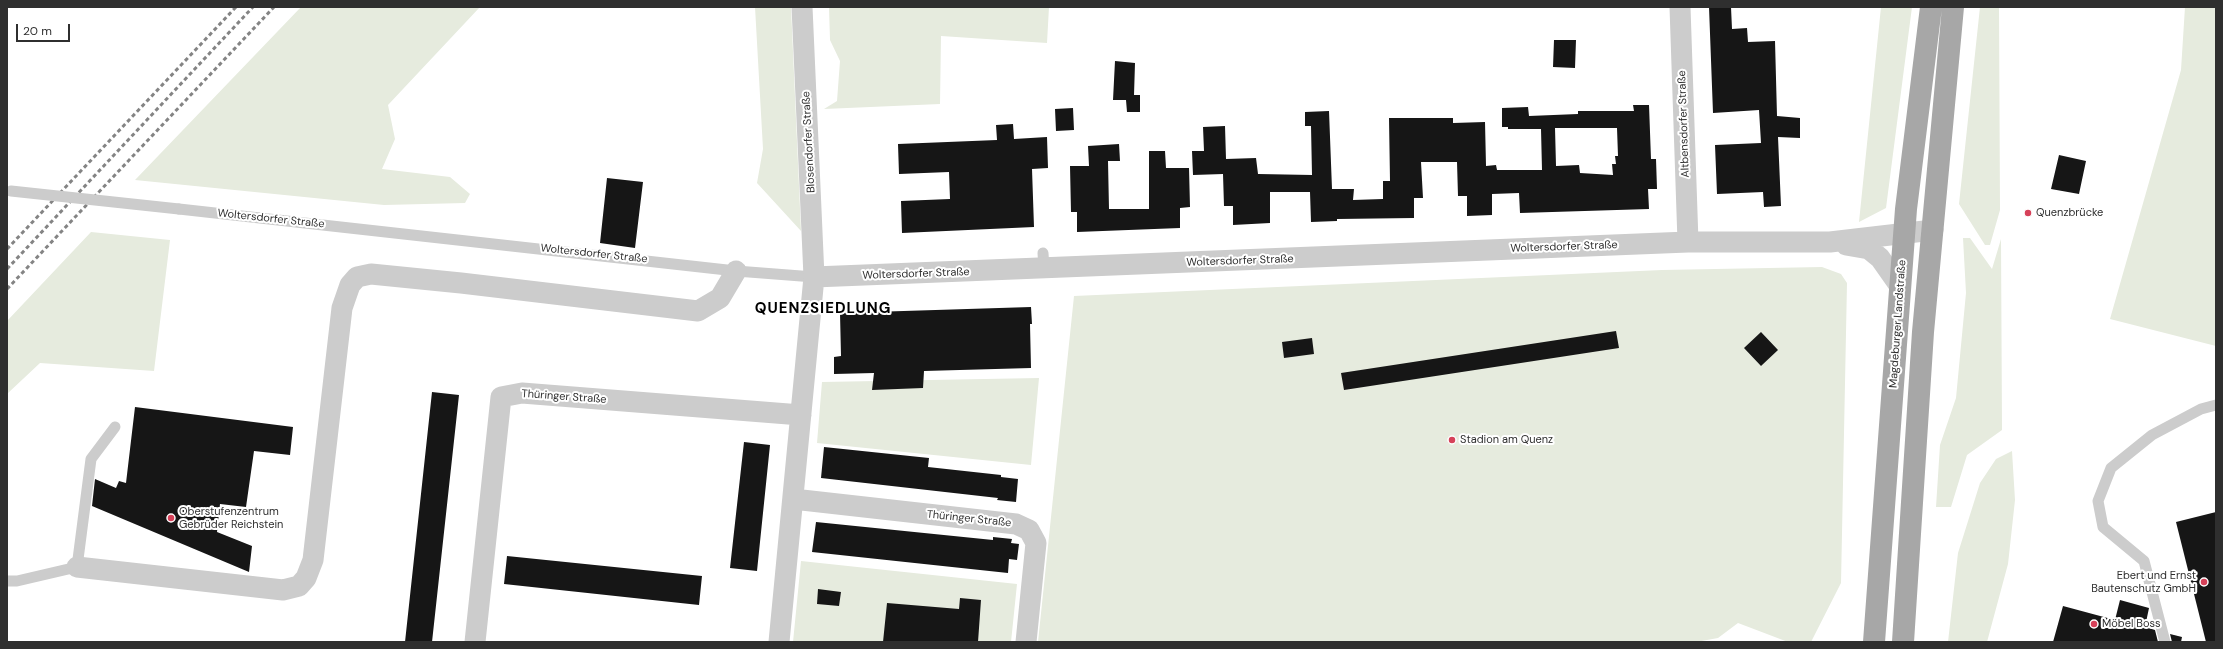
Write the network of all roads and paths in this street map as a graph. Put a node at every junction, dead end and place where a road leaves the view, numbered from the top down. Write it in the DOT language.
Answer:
graph roads {
  1 [pos="802,7"];
  2 [pos="1680,7"];
  3 [pos="1931,7"];
  4 [pos="1953,7"];
  5 [pos="9,190"];
  6 [pos="1933,230"];
  7 [pos="1905,234"];
  8 [pos="1688,242"];
  9 [pos="1830,242"];
  10 [pos="736,270"];
  11 [pos="814,277"];
  12 [pos="1899,285"];
  13 [pos="2216,404"];
  14 [pos="801,415"];
  15 [pos="115,427"];
  16 [pos="793,499"];
  17 [pos="76,567"];
  18 [pos="7,581"];
  19 [pos="475,642"];
  20 [pos="778,642"];
  21 [pos="1026,642"];
  22 [pos="1874,642"];
  23 [pos="1903,642"];
  24 [pos="2164,642"];
  1 -- 11 [label="street, Blosendorfer Straße"];
  2 -- 8 [label="street, Altbensdorfer Straße"];
  3 -- 7 [label="main road, Magdeburger Landstraße"];
  4 -- 6 [label="main road"];
  5 -- 10 [label="lane, Woltersdorfer Straße, bridge"];
  6 -- 7 [label="street, Woltersdorfer Straße"];
  6 -- 23 [label="main road"];
  7 -- 9 [label="street, Woltersdorfer Straße"];
  7 -- 12 [label="main road, Magdeburger Landstraße"];
  8 -- 9 [label="street, Woltersdorfer Straße"];
  8 -- 11 [label="street, Woltersdorfer Straße"];
  9 -- 12 [label="street, Woltersdorfer Straße"];
  10 -- 11 [label="lane, Woltersdorfer Straße"];
  10 -- 17 [label="street"];
  11 -- 14 [label="street"];
  12 -- 22 [label="main road, Magdeburger Landstraße"];
  13 -- 24 [label="lane"];
  14 -- 16 [label="street"];
  14 -- 19 [label="street, Thüringer Straße"];
  15 -- 17 [label="lane"];
  16 -- 20 [label="street"];
  16 -- 21 [label="street, Thüringer Straße"];
  17 -- 18 [label="lane"];
}
